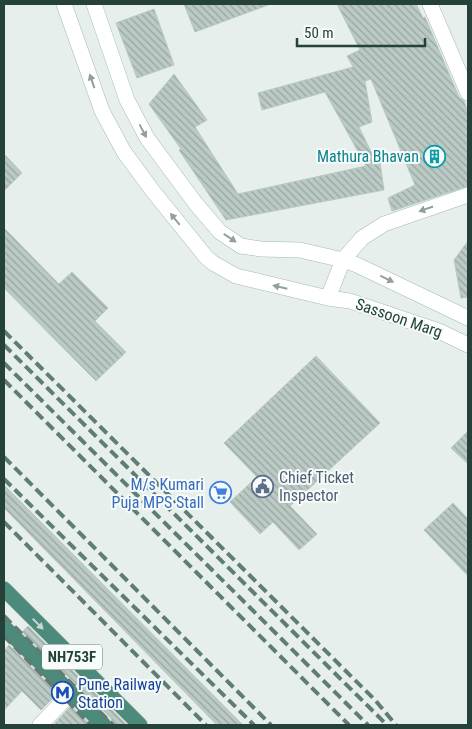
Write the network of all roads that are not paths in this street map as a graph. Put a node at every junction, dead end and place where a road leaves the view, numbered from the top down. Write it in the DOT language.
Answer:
graph roads {
  1 [pos="64,4"];
  2 [pos="94,4"];
  3 [pos="430,4"];
  4 [pos="468,93"];
  5 [pos="468,195"];
  6 [pos="343,260"];
  7 [pos="328,298"];
  8 [pos="468,318"];
  9 [pos="468,345"];
  10 [pos="4,589"];
  11 [pos="4,627"];
  12 [pos="71,693"];
  13 [pos="40,725"];
  14 [pos="104,725"];
  15 [pos="140,725"];
  7 -- 1 [label="main road, Sassoon Marg, one-way"];
  2 -- 6 [label="main road, Sassoon Marg, one-way"];
  3 -- 4 [label="main road"];
  5 -- 6 [label="main road, one-way"];
  6 -- 7 [label="main road"];
  6 -- 8 [label="main road, Sassoon Marg, one-way"];
  7 -- 9 [label="main road, Sassoon Marg"];
  10 -- 15 [label="highway, NH753F, one-way"];
  11 -- 12 [label="highway, NH753F"];
  12 -- 13 [label="main road"];
  12 -- 14 [label="highway, NH753F"];
}
